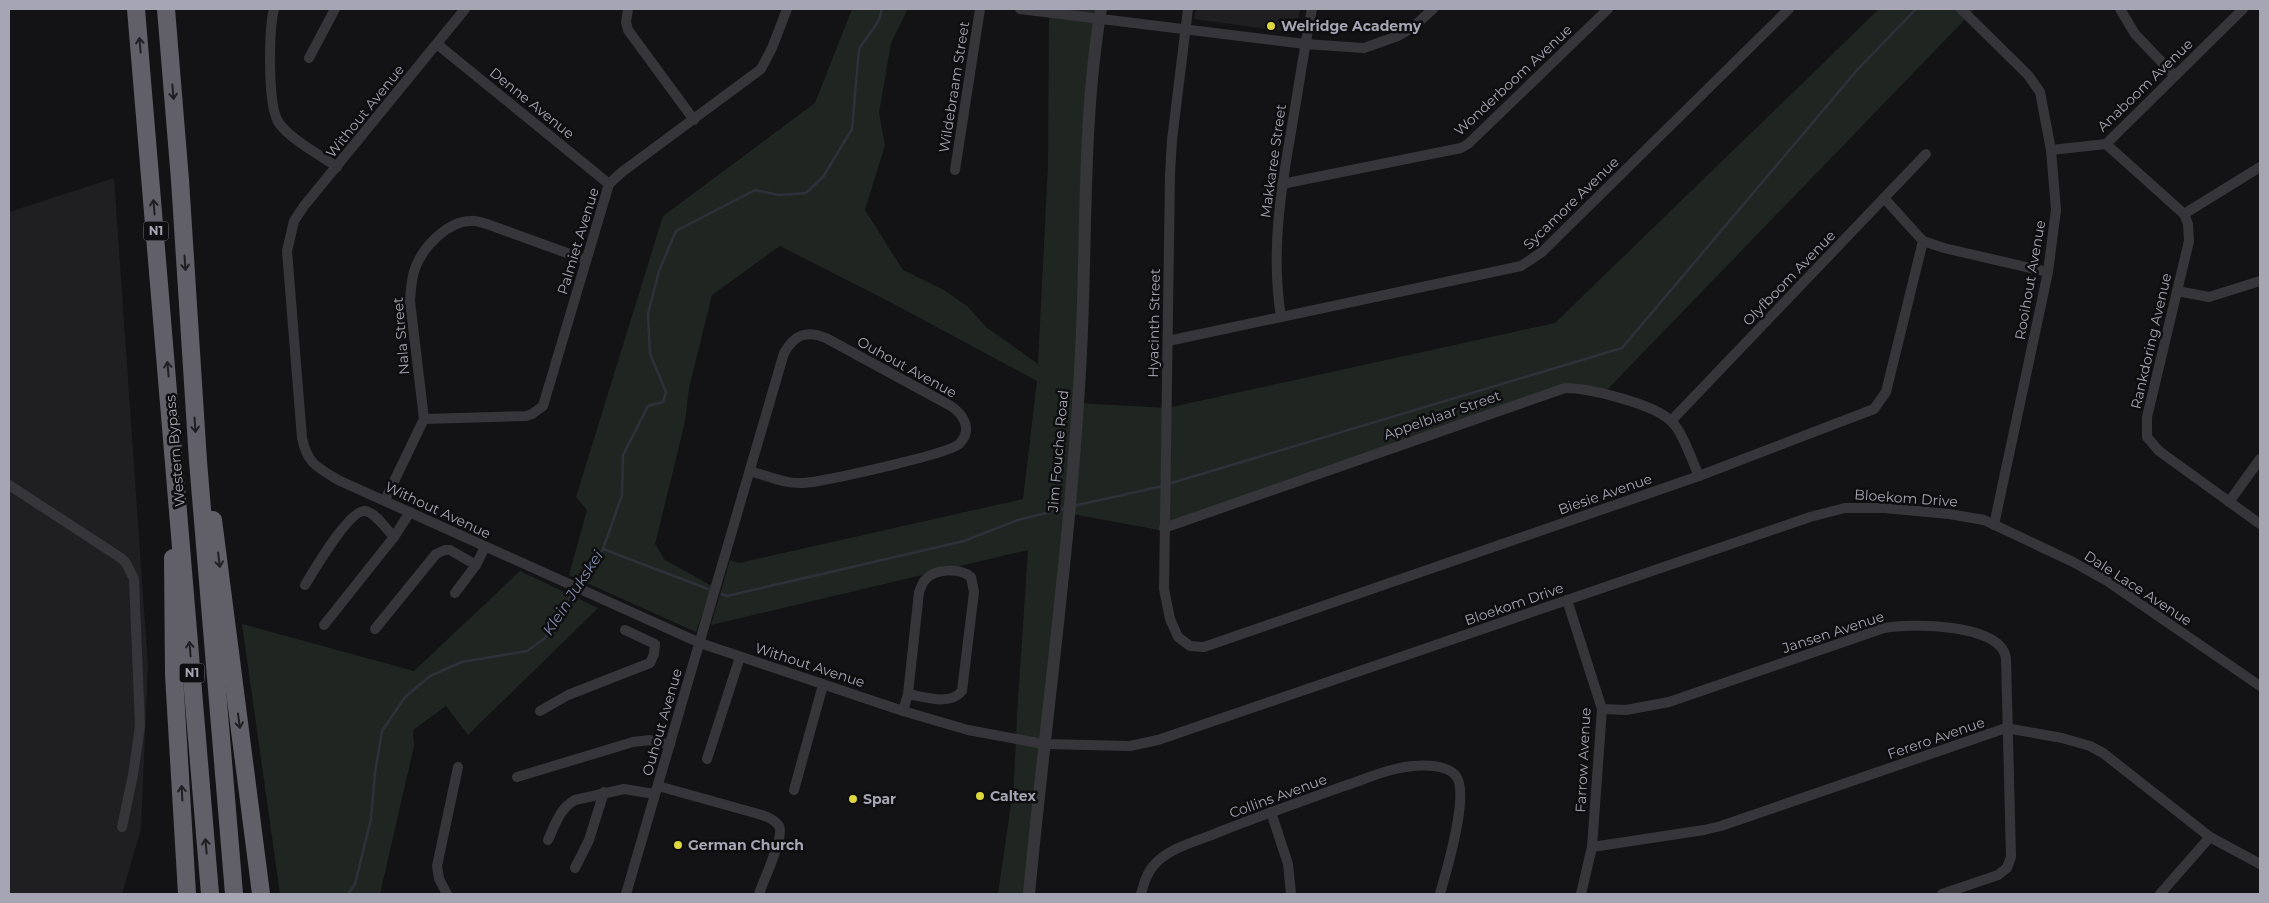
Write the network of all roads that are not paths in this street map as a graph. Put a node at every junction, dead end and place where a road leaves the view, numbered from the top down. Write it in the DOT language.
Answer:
graph roads {
  1 [pos="136,9"];
  2 [pos="166,9"];
  3 [pos="274,9"];
  4 [pos="335,9"];
  5 [pos="465,9"];
  6 [pos="628,9"];
  7 [pos="787,9"];
  8 [pos="980,9"];
  9 [pos="1020,9"];
  10 [pos="1188,9"];
  11 [pos="1312,9"];
  12 [pos="1433,9"];
  13 [pos="1608,9"];
  14 [pos="1789,9"];
  15 [pos="1961,9"];
  16 [pos="2120,9"];
  17 [pos="2243,9"];
  18 [pos="1101,14"];
  19 [pos="1184,28"];
  20 [pos="437,44"];
  21 [pos="1305,44"];
  22 [pos="309,58"];
  23 [pos="2175,76"];
  24 [pos="694,120"];
  25 [pos="2106,144"];
  26 [pos="2051,150"];
  27 [pos="1926,154"];
  28 [pos="337,167"];
  29 [pos="2260,167"];
  30 [pos="955,170"];
  31 [pos="609,184"];
  32 [pos="1282,184"];
  33 [pos="1884,198"];
  34 [pos="2184,214"];
  35 [pos="1922,241"];
  36 [pos="586,260"];
  37 [pos="2048,272"];
  38 [pos="2260,281"];
  39 [pos="2176,291"];
  40 [pos="1281,318"];
  41 [pos="1168,341"];
  42 [pos="424,419"];
  43 [pos="1671,421"];
  44 [pos="175,453"];
  45 [pos="2260,459"];
  46 [pos="198,461"];
  47 [pos="750,471"];
  48 [pos="1699,476"];
  49 [pos="9,485"];
  50 [pos="385,500"];
  51 [pos="2230,502"];
  52 [pos="410,512"];
  53 [pos="2260,524"];
  54 [pos="1994,525"];
  55 [pos="1164,528"];
  56 [pos="394,537"];
  57 [pos="486,547"];
  58 [pos="476,565"];
  59 [pos="305,585"];
  60 [pos="455,593"];
  61 [pos="1567,600"];
  62 [pos="324,625"];
  63 [pos="660,627"];
  64 [pos="375,629"];
  65 [pos="625,630"];
  66 [pos="1178,637"];
  67 [pos="700,643"];
  68 [pos="655,644"];
  69 [pos="740,657"];
  70 [pos="824,685"];
  71 [pos="2260,686"];
  72 [pos="908,694"];
  73 [pos="1602,709"];
  74 [pos="903,710"];
  75 [pos="540,712"];
  76 [pos="2006,728"];
  77 [pos="1044,744"];
  78 [pos="670,745"];
  79 [pos="707,759"];
  80 [pos="458,767"];
  81 [pos="517,777"];
  82 [pos="656,790"];
  83 [pos="794,790"];
  84 [pos="604,792"];
  85 [pos="1271,812"];
  86 [pos="122,827"];
  87 [pos="2210,837"];
  88 [pos="548,840"];
  89 [pos="1592,847"];
  90 [pos="2260,864"];
  91 [pos="575,868"];
  92 [pos="187,894"];
  93 [pos="210,894"];
  94 [pos="234,894"];
  95 [pos="261,894"];
  96 [pos="448,894"];
  97 [pos="626,894"];
  98 [pos="759,894"];
  99 [pos="1029,894"];
  100 [pos="1141,894"];
  101 [pos="1290,894"];
  102 [pos="1440,894"];
  103 [pos="1581,894"];
  104 [pos="1942,894"];
  105 [pos="2160,894"];
  44 -- 1 [label="highway, Western Bypass / N1, one-way"];
  2 -- 46 [label="highway, Western Bypass / N1, one-way"];
  3 -- 28 [label="street"];
  4 -- 22 [label="street"];
  5 -- 20 [label="street, Without Avenue"];
  6 -- 24 [label="street"];
  7 -- 24 [label="street, Palmiet Avenue"];
  8 -- 30 [label="street, Wildebraam Street"];
  9 -- 18 [label="street"];
  10 -- 19 [label="street, Hyacinth Street"];
  11 -- 21 [label="street, Makkaree Street"];
  12 -- 21 [label="street"];
  13 -- 32 [label="street, Wonderboom Avenue"];
  14 -- 40 [label="street, Sycamore Avenue"];
  15 -- 26 [label="street, Rooihout Avenue"];
  16 -- 23 [label="street"];
  17 -- 23 [label="street, Anaboom Avenue"];
  18 -- 19 [label="street"];
  18 -- 77 [label="street, Jim Fouche Road"];
  19 -- 21 [label="street"];
  19 -- 41 [label="street, Hyacinth Street"];
  20 -- 28 [label="street, Without Avenue"];
  20 -- 31 [label="street, Denne Avenue"];
  21 -- 32 [label="street, Makkaree Street"];
  23 -- 25 [label="street, Anaboom Avenue"];
  24 -- 31 [label="street, Palmiet Avenue"];
  25 -- 26 [label="street, Anaboom Avenue"];
  25 -- 34 [label="street"];
  26 -- 37 [label="street, Rooihout Avenue"];
  27 -- 33 [label="street, Olyfboom Avenue"];
  28 -- 50 [label="street, Without Avenue"];
  29 -- 34 [label="street"];
  31 -- 36 [label="street, Palmiet Avenue"];
  32 -- 40 [label="street, Makkaree Street"];
  33 -- 35 [label="street"];
  33 -- 43 [label="street, Olyfboom Avenue"];
  34 -- 39 [label="street, Rankdoring Avenue"];
  35 -- 37 [label="street"];
  35 -- 48 [label="street, Biesie Avenue"];
  36 -- 42 [label="street, Palmiet Avenue"];
  36 -- 42 [label="street, Nala Street"];
  37 -- 54 [label="street, Rooihout Avenue"];
  38 -- 39 [label="street"];
  39 -- 51 [label="street, Rankdoring Avenue"];
  40 -- 41 [label="street, Sycamore Avenue"];
  41 -- 55 [label="street, Hyacinth Street"];
  42 -- 50 [label="street"];
  43 -- 48 [label="street"];
  43 -- 55 [label="street, Appelblaar Street"];
  92 -- 44 [label="highway, one-way"];
  93 -- 44 [label="highway, Western Bypass / N1, one-way"];
  45 -- 51 [label="street"];
  46 -- 94 [label="highway, Western Bypass / N1"];
  46 -- 95 [label="highway, one-way"];
  47 -- 47 [label="street, Ouhout Avenue"];
  47 -- 67 [label="street, Ouhout Avenue"];
  48 -- 66 [label="street, Biesie Avenue"];
  49 -- 86 [label="street"];
  50 -- 52 [label="street, Without Avenue"];
  51 -- 53 [label="street, Rankdoring Avenue"];
  52 -- 56 [label="street"];
  52 -- 57 [label="street, Without Avenue"];
  54 -- 61 [label="street, Bloekom Drive"];
  54 -- 71 [label="street, Dale Lace Avenue"];
  55 -- 66 [label="street, Hyacinth Street"];
  56 -- 59 [label="street"];
  56 -- 62 [label="street"];
  57 -- 58 [label="street"];
  57 -- 63 [label="street, Without Avenue"];
  58 -- 60 [label="street"];
  58 -- 64 [label="street"];
  61 -- 73 [label="street, Farrow Avenue"];
  61 -- 77 [label="street, Bloekom Drive"];
  63 -- 67 [label="street, Without Avenue"];
  63 -- 68 [label="street"];
  65 -- 68 [label="street"];
  67 -- 69 [label="street, Without Avenue"];
  67 -- 78 [label="street, Ouhout Avenue"];
  68 -- 75 [label="street"];
  69 -- 70 [label="street, Without Avenue"];
  69 -- 79 [label="street"];
  70 -- 74 [label="street, Without Avenue"];
  70 -- 83 [label="street"];
  72 -- 72 [label="street"];
  72 -- 74 [label="street"];
  73 -- 76 [label="street, Jansen Avenue"];
  73 -- 89 [label="street, Farrow Avenue"];
  74 -- 77 [label="street, Without Avenue"];
  76 -- 87 [label="street, Ferero Avenue"];
  76 -- 89 [label="street, Ferero Avenue"];
  76 -- 104 [label="street, Jansen Avenue"];
  77 -- 99 [label="street, Jim Fouche Road"];
  78 -- 81 [label="street"];
  78 -- 82 [label="street, Ouhout Avenue"];
  80 -- 96 [label="street"];
  82 -- 84 [label="street"];
  82 -- 97 [label="street, Ouhout Avenue"];
  82 -- 98 [label="street"];
  84 -- 88 [label="street"];
  84 -- 91 [label="street"];
  85 -- 100 [label="street, Collins Avenue"];
  85 -- 101 [label="street"];
  85 -- 102 [label="street, Collins Avenue"];
  87 -- 90 [label="street, Ferero Avenue"];
  87 -- 105 [label="street"];
  89 -- 103 [label="street, Farrow Avenue"];
}
